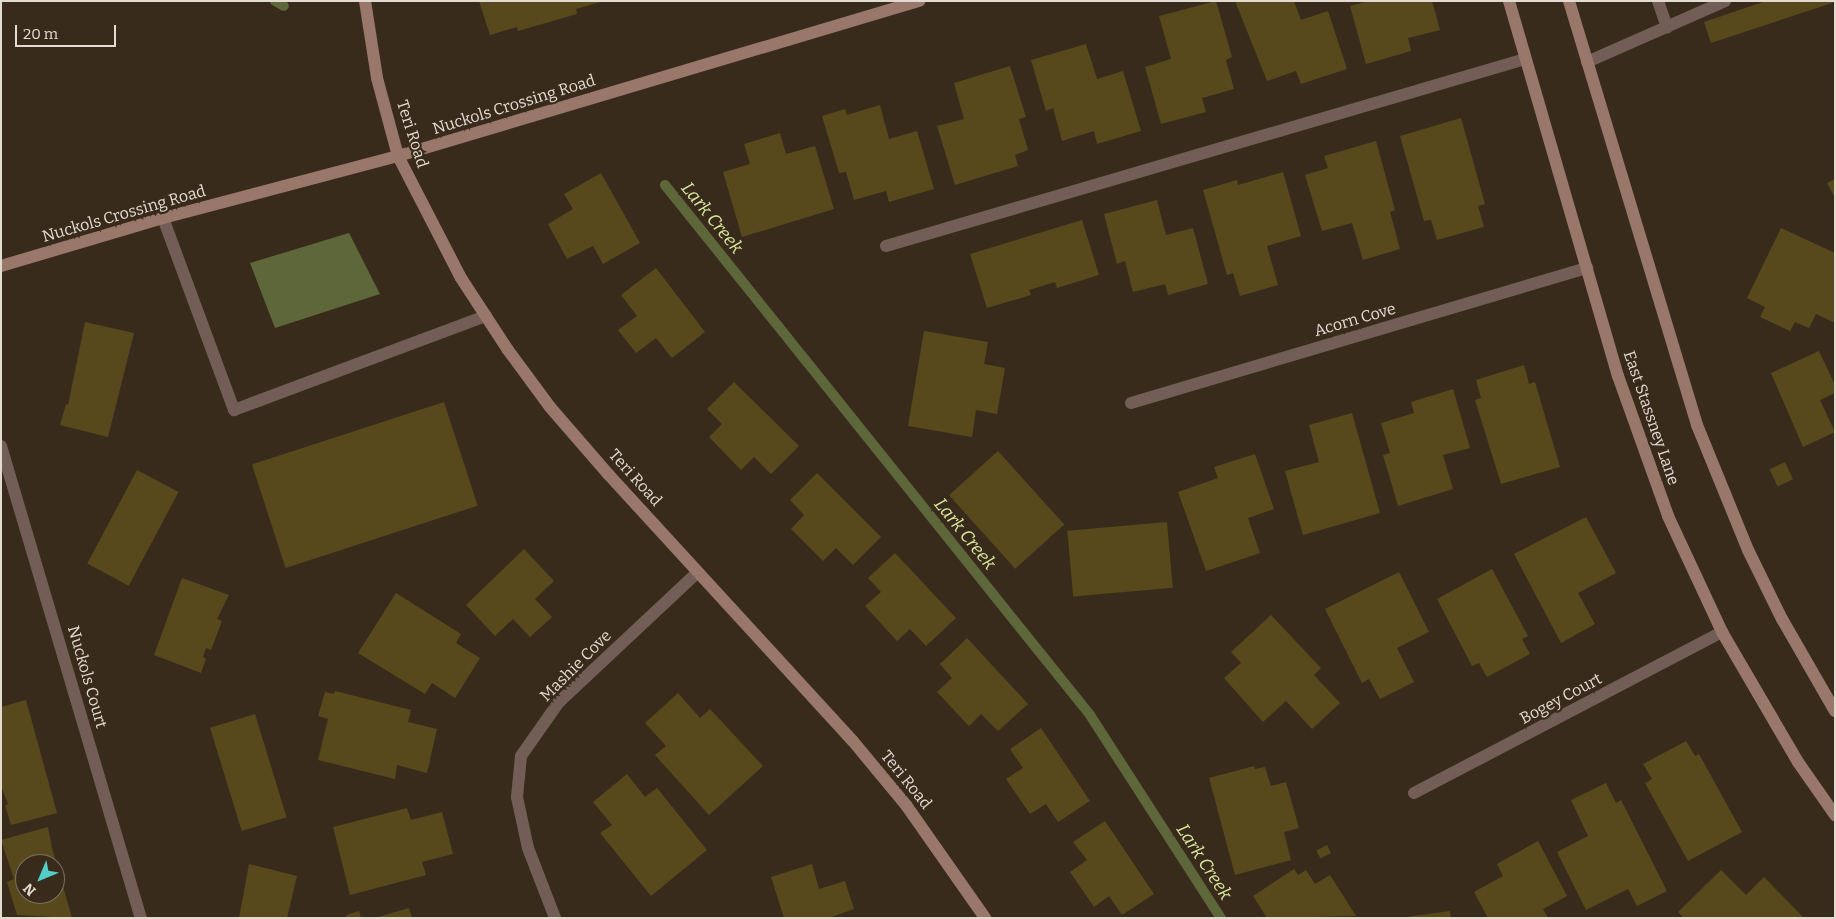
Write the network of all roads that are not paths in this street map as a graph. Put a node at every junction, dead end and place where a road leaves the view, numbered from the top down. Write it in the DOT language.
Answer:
graph roads {
  1 [pos="365,1"];
  2 [pos="919,1"];
  3 [pos="1509,1"];
  4 [pos="1569,1"];
  5 [pos="1658,1"];
  6 [pos="1725,1"];
  7 [pos="1667,27"];
  8 [pos="1525,59"];
  9 [pos="1587,62"];
  10 [pos="398,156"];
  11 [pos="163,218"];
  12 [pos="886,246"];
  13 [pos="1,266"];
  14 [pos="1587,268"];
  15 [pos="486,316"];
  16 [pos="1131,403"];
  17 [pos="1,446"];
  18 [pos="698,572"];
  19 [pos="1722,632"];
  20 [pos="1835,711"];
  21 [pos="1414,794"];
  22 [pos="1835,814"];
  23 [pos="141,918"];
  24 [pos="556,918"];
  25 [pos="985,918"];
  1 -- 10 [label="street, Teri Road"];
  2 -- 10 [label="street, Nuckols Crossing Road"];
  3 -- 8 [label="street, East Stassney Lane"];
  4 -- 9 [label="street"];
  5 -- 7 [label="street"];
  6 -- 7 [label="street"];
  7 -- 9 [label="street"];
  8 -- 12 [label="street"];
  8 -- 14 [label="street, East Stassney Lane"];
  9 -- 20 [label="street"];
  10 -- 11 [label="street, Nuckols Crossing Road"];
  10 -- 15 [label="street, Teri Road"];
  11 -- 13 [label="street, Nuckols Crossing Road"];
  11 -- 15 [label="street"];
  14 -- 16 [label="street, Acorn Cove"];
  14 -- 19 [label="street, East Stassney Lane"];
  15 -- 18 [label="street, Teri Road"];
  17 -- 23 [label="street, Nuckols Court"];
  18 -- 24 [label="street, Mashie Cove"];
  18 -- 25 [label="street, Teri Road"];
  19 -- 21 [label="street, Bogey Court"];
  19 -- 22 [label="street, East Stassney Lane"];
}
